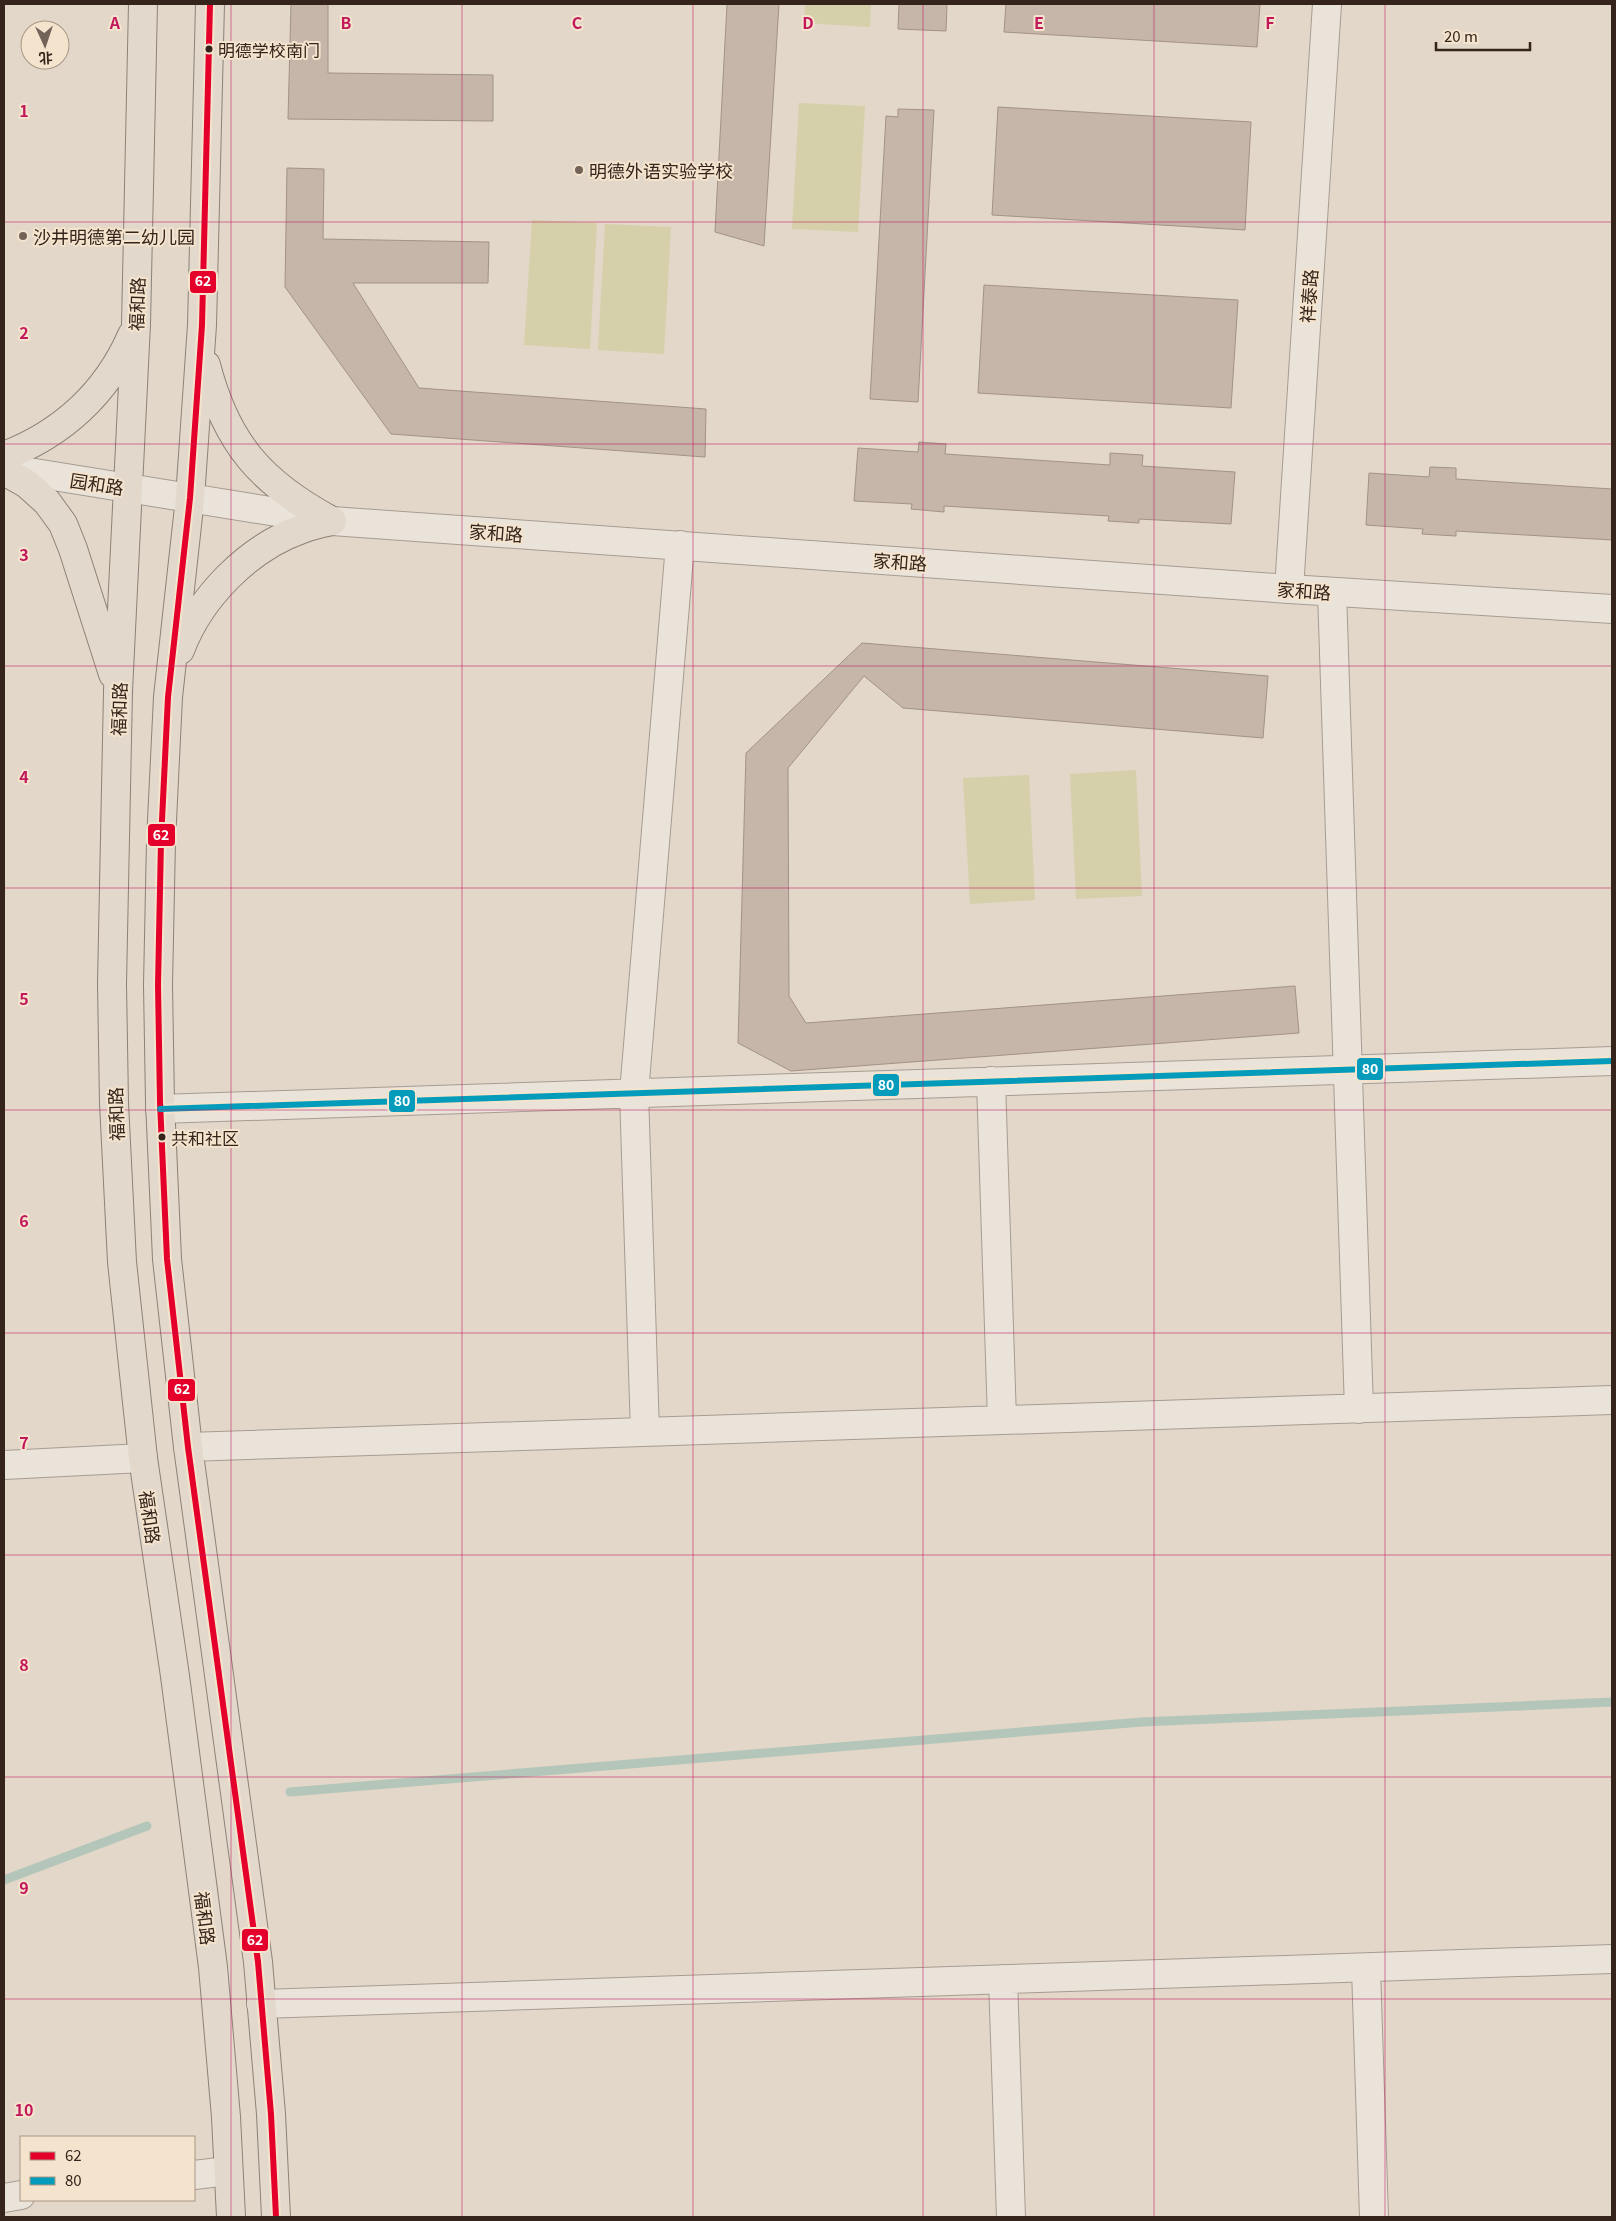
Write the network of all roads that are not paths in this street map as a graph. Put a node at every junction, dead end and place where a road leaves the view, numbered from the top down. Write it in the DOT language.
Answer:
graph roads {
  1 [pos="143,4"];
  2 [pos="210,4"];
  3 [pos="1326,4"];
  4 [pos="136,324"];
  5 [pos="202,326"];
  6 [pos="4,456"];
  7 [pos="4,470"];
  8 [pos="128,488"];
  9 [pos="190,498"];
  10 [pos="332,521"];
  11 [pos="680,546"];
  12 [pos="1289,589"];
  13 [pos="1332,592"];
  14 [pos="1612,609"];
  15 [pos="172,671"];
  16 [pos="118,691"];
  17 [pos="1612,1061"];
  18 [pos="1348,1070"];
  19 [pos="991,1081"];
  20 [pos="634,1093"];
  21 [pos="160,1109"];
  22 [pos="1612,1400"];
  23 [pos="1359,1409"];
  24 [pos="1002,1420"];
  25 [pos="645,1432"];
  26 [pos="188,1447"];
  27 [pos="143,1458"];
  28 [pos="4,1466"];
  29 [pos="1612,1959"];
  30 [pos="1366,1968"];
  31 [pos="1003,1979"];
  32 [pos="262,2004"];
  33 [pos="228,2171"];
  34 [pos="195,2175"];
  35 [pos="20,2196"];
  36 [pos="4,2198"];
  37 [pos="231,2217"];
  38 [pos="276,2217"];
  39 [pos="1011,2217"];
  40 [pos="1374,2217"];
  1 -- 4 [label="main road, 福和路"];
  2 -- 5 [label="main road"];
  3 -- 12 [label="street, 祥泰路"];
  4 -- 6 [label="main road"];
  4 -- 8 [label="main road, 福和路"];
  5 -- 9 [label="main road"];
  5 -- 10 [label="main road"];
  7 -- 8 [label="street, 园和路"];
  7 -- 16 [label="main road"];
  8 -- 9 [label="street, 园和路"];
  8 -- 16 [label="main road, 福和路"];
  9 -- 10 [label="street, 家和路"];
  9 -- 15 [label="main road"];
  10 -- 11 [label="street, 家和路"];
  10 -- 15 [label="main road"];
  11 -- 12 [label="street, 家和路"];
  11 -- 20 [label="street"];
  12 -- 13 [label="street, 家和路"];
  13 -- 14 [label="street, 家和路"];
  13 -- 18 [label="street"];
  15 -- 21 [label="main road"];
  16 -- 27 [label="main road, 福和路"];
  17 -- 18 [label="street"];
  18 -- 19 [label="street"];
  18 -- 23 [label="street"];
  19 -- 20 [label="street"];
  19 -- 24 [label="street"];
  20 -- 21 [label="street"];
  20 -- 25 [label="street"];
  21 -- 26 [label="main road"];
  22 -- 23 [label="street"];
  23 -- 24 [label="street"];
  24 -- 25 [label="street"];
  25 -- 26 [label="street"];
  26 -- 32 [label="main road"];
  27 -- 28 [label="street"];
  27 -- 33 [label="main road, 福和路"];
  29 -- 30 [label="street"];
  30 -- 31 [label="street"];
  30 -- 40 [label="street"];
  31 -- 32 [label="street"];
  31 -- 39 [label="street"];
  32 -- 38 [label="main road"];
  33 -- 34 [label="street"];
  33 -- 37 [label="main road, 福和路"];
  35 -- 36 [label="street"];
}
